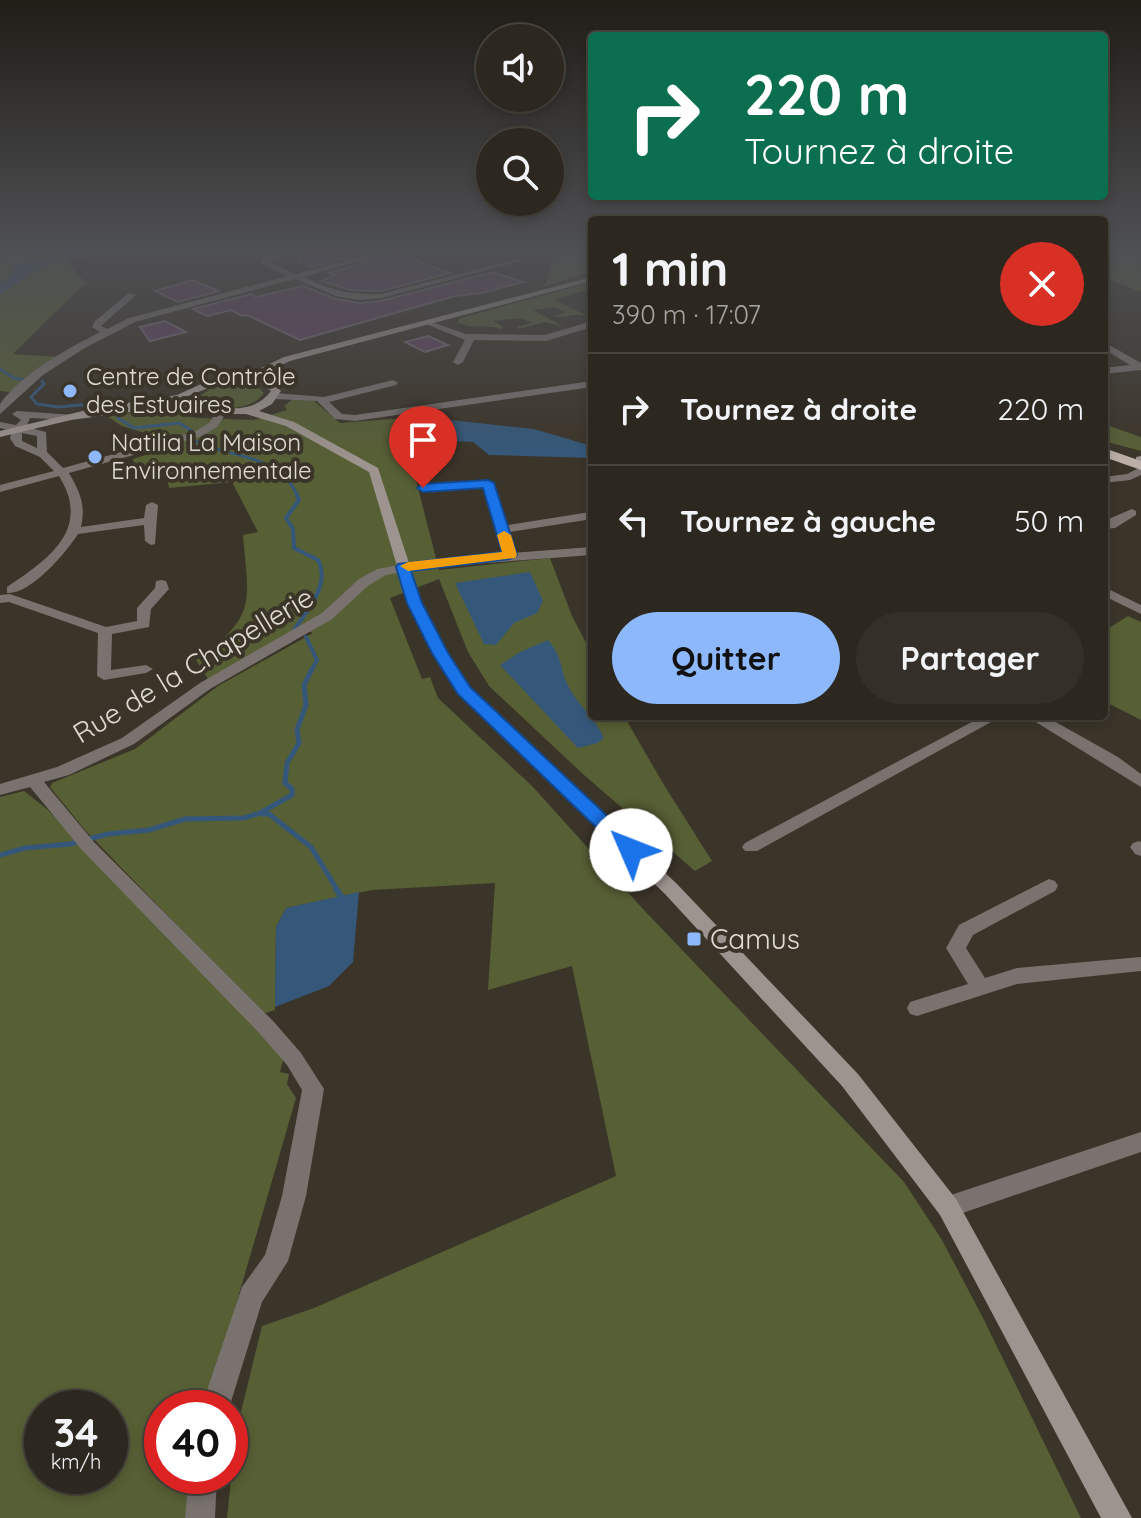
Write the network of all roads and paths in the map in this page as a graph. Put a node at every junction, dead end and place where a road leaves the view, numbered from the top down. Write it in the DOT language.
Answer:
graph roads {
  1 [pos="104,318"];
  2 [pos="139,318"];
  3 [pos="446,318"];
  4 [pos="434,321"];
  5 [pos="588,325"];
  6 [pos="105,331"];
  7 [pos="471,337"];
  8 [pos="1108,347"];
  9 [pos="320,351"];
  10 [pos="458,362"];
  11 [pos="1140,367"];
  12 [pos="1108,371"];
  13 [pos="247,379"];
  14 [pos="393,383"];
  15 [pos="269,384"];
  16 [pos="588,385"];
  17 [pos="275,396"];
  18 [pos="191,400"];
  19 [pos="324,400"];
  20 [pos="265,403"];
  21 [pos="1,409"];
  22 [pos="245,410"];
  23 [pos="222,412"];
  24 [pos="24,416"];
  25 [pos="71,417"];
  26 [pos="290,424"];
  27 [pos="0,425"];
  28 [pos="19,430"];
  29 [pos="0,434"];
  30 [pos="44,440"];
  31 [pos="0,443"];
  32 [pos="18,444"];
  33 [pos="1108,451"];
  34 [pos="42,453"];
  35 [pos="1141,463"];
  36 [pos="61,473"];
  37 [pos="1108,480"];
  38 [pos="1108,481"];
  39 [pos="1141,484"];
  40 [pos="423,488"];
  41 [pos="0,489"];
  42 [pos="152,505"];
  43 [pos="1132,513"];
  44 [pos="588,518"];
  45 [pos="150,521"];
  46 [pos="1108,525"];
  47 [pos="503,529"];
  48 [pos="76,531"];
  49 [pos="151,541"];
  50 [pos="588,551"];
  51 [pos="510,555"];
  52 [pos="403,567"];
  53 [pos="161,584"];
  54 [pos="1108,593"];
  55 [pos="5,595"];
  56 [pos="1141,610"];
  57 [pos="105,631"];
  58 [pos="146,669"];
  59 [pos="987,720"];
  60 [pos="1041,720"];
  61 [pos="34,781"];
  62 [pos="1141,782"];
  63 [pos="0,790"];
  64 [pos="751,847"];
  65 [pos="1049,886"];
  66 [pos="1141,964"];
  67 [pos="981,988"];
  68 [pos="917,1008"];
  69 [pos="1141,1142"];
  70 [pos="948,1207"];
  71 [pos="221,1390"];
  72 [pos="202,1494"];
  73 [pos="200,1518"];
  74 [pos="1117,1518"];
  1 -- 6 [label="street"];
  2 -- 6 [label="street"];
  3 -- 4 [label="street"];
  4 -- 7 [label="street"];
  4 -- 9 [label="street"];
  5 -- 7 [label="street"];
  6 -- 21 [label="street"];
  7 -- 10 [label="street"];
  8 -- 11 [label="street"];
  9 -- 13 [label="street"];
  9 -- 15 [label="street"];
  11 -- 12 [label="street"];
  13 -- 15 [label="street"];
  13 -- 18 [label="street"];
  14 -- 19 [label="street"];
  15 -- 17 [label="street"];
  16 -- 19 [label="street"];
  17 -- 19 [label="street"];
  17 -- 20 [label="street"];
  18 -- 23 [label="street"];
  18 -- 25 [label="street"];
  20 -- 22 [label="street"];
  20 -- 26 [label="street"];
  21 -- 24 [label="street"];
  22 -- 23 [label="street"];
  22 -- 26 [label="street"];
  23 -- 36 [label="street"];
  24 -- 25 [label="street"];
  24 -- 28 [label="street"];
  25 -- 28 [label="street"];
  25 -- 30 [label="street"];
  26 -- 52 [label="street"];
  27 -- 28 [label="street"];
  28 -- 29 [label="street"];
  28 -- 30 [label="street"];
  28 -- 32 [label="street"];
  30 -- 34 [label="street"];
  31 -- 32 [label="street"];
  32 -- 34 [label="street"];
  33 -- 35 [label="main road"];
  34 -- 36 [label="street"];
  35 -- 37 [label="street"];
  36 -- 41 [label="street"];
  36 -- 48 [label="street"];
  38 -- 39 [label="street"];
  40 -- 47 [label="street"];
  42 -- 45 [label="street"];
  43 -- 46 [label="street"];
  44 -- 47 [label="street"];
  45 -- 48 [label="street"];
  45 -- 49 [label="street"];
  47 -- 51 [label="street"];
  48 -- 55 [label="street"];
  50 -- 51 [label="street, Rue de la Chapellerie"];
  51 -- 52 [label="street, Rue de la Chapellerie"];
  52 -- 61 [label="street, Rue de la Chapellerie"];
  52 -- 70 [label="street"];
  53 -- 57 [label="street"];
  54 -- 56 [label="street"];
  55 -- 57 [label="street"];
  57 -- 58 [label="street"];
  59 -- 64 [label="street"];
  60 -- 62 [label="street"];
  61 -- 63 [label="street, Rue de la Chapellerie"];
  61 -- 71 [label="street"];
  65 -- 67 [label="street"];
  66 -- 67 [label="street"];
  67 -- 68 [label="street"];
  69 -- 70 [label="street"];
  70 -- 74 [label="street"];
  72 -- 73 [label="street"];
}
